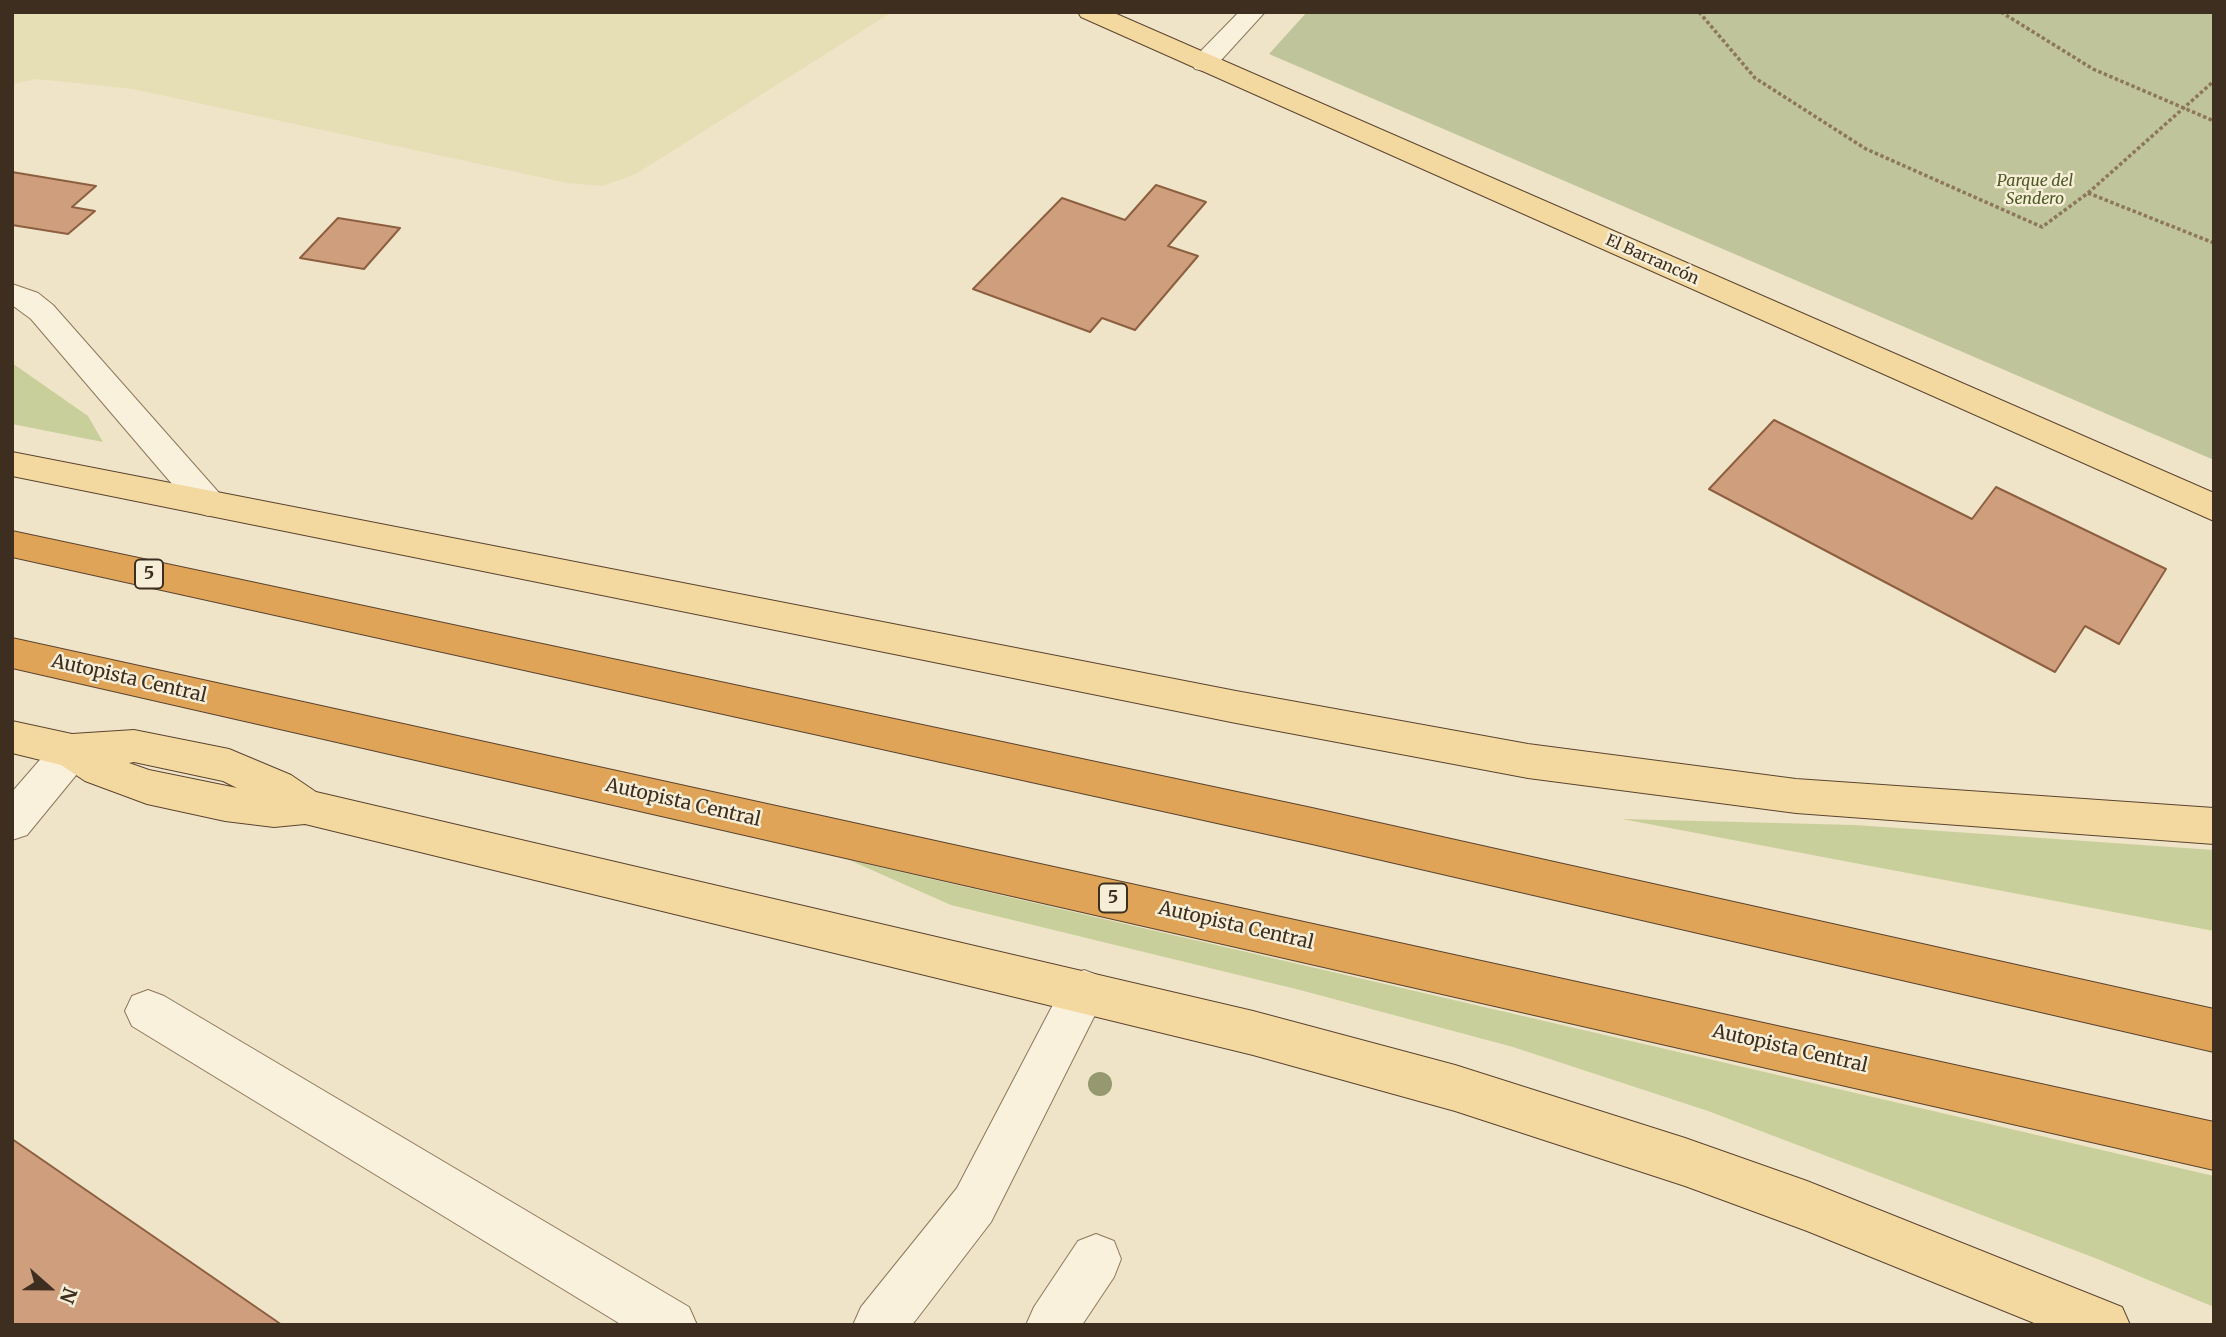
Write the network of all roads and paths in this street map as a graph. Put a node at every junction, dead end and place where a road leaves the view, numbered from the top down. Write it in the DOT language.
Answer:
graph roads {
  1 [pos="1090,12"];
  2 [pos="1253,12"];
  3 [pos="1706,12"];
  4 [pos="2001,12"];
  5 [pos="1700,13"];
  6 [pos="1204,62"];
  7 [pos="2214,80"];
  8 [pos="2181,110"];
  9 [pos="2214,121"];
  10 [pos="2088,192"];
  11 [pos="2214,243"];
  12 [pos="12,295"];
  13 [pos="12,464"];
  14 [pos="208,503"];
  15 [pos="2214,508"];
  16 [pos="12,544"];
  17 [pos="12,653"];
  18 [pos="12,737"];
  19 [pos="72,751"];
  20 [pos="12,822"];
  21 [pos="2214,826"];
  22 [pos="1084,991"];
  23 [pos="148,1010"];
  24 [pos="2214,1031"];
  25 [pos="2214,1146"];
  26 [pos="1096,1259"];
  27 [pos="671,1325"];
  28 [pos="879,1325"];
  29 [pos="1052,1325"];
  30 [pos="2104,1325"];
  1 -- 6 [label="main road, El Barrancón"];
  2 -- 6 [label="street"];
  3 -- 5 [label="path"];
  4 -- 8 [label="path"];
  5 -- 10 [label="path"];
  6 -- 15 [label="main road, El Barrancón"];
  7 -- 8 [label="path"];
  8 -- 9 [label="path"];
  8 -- 10 [label="path"];
  10 -- 11 [label="path"];
  12 -- 14 [label="street"];
  13 -- 14 [label="main road"];
  14 -- 21 [label="main road"];
  16 -- 24 [label="highway, 5"];
  17 -- 25 [label="highway, Autopista Central / 5"];
  18 -- 19 [label="main road"];
  19 -- 20 [label="street"];
  19 -- 22 [label="main road"];
  22 -- 28 [label="street"];
  22 -- 30 [label="main road"];
  23 -- 27 [label="street"];
  26 -- 29 [label="street"];
}
